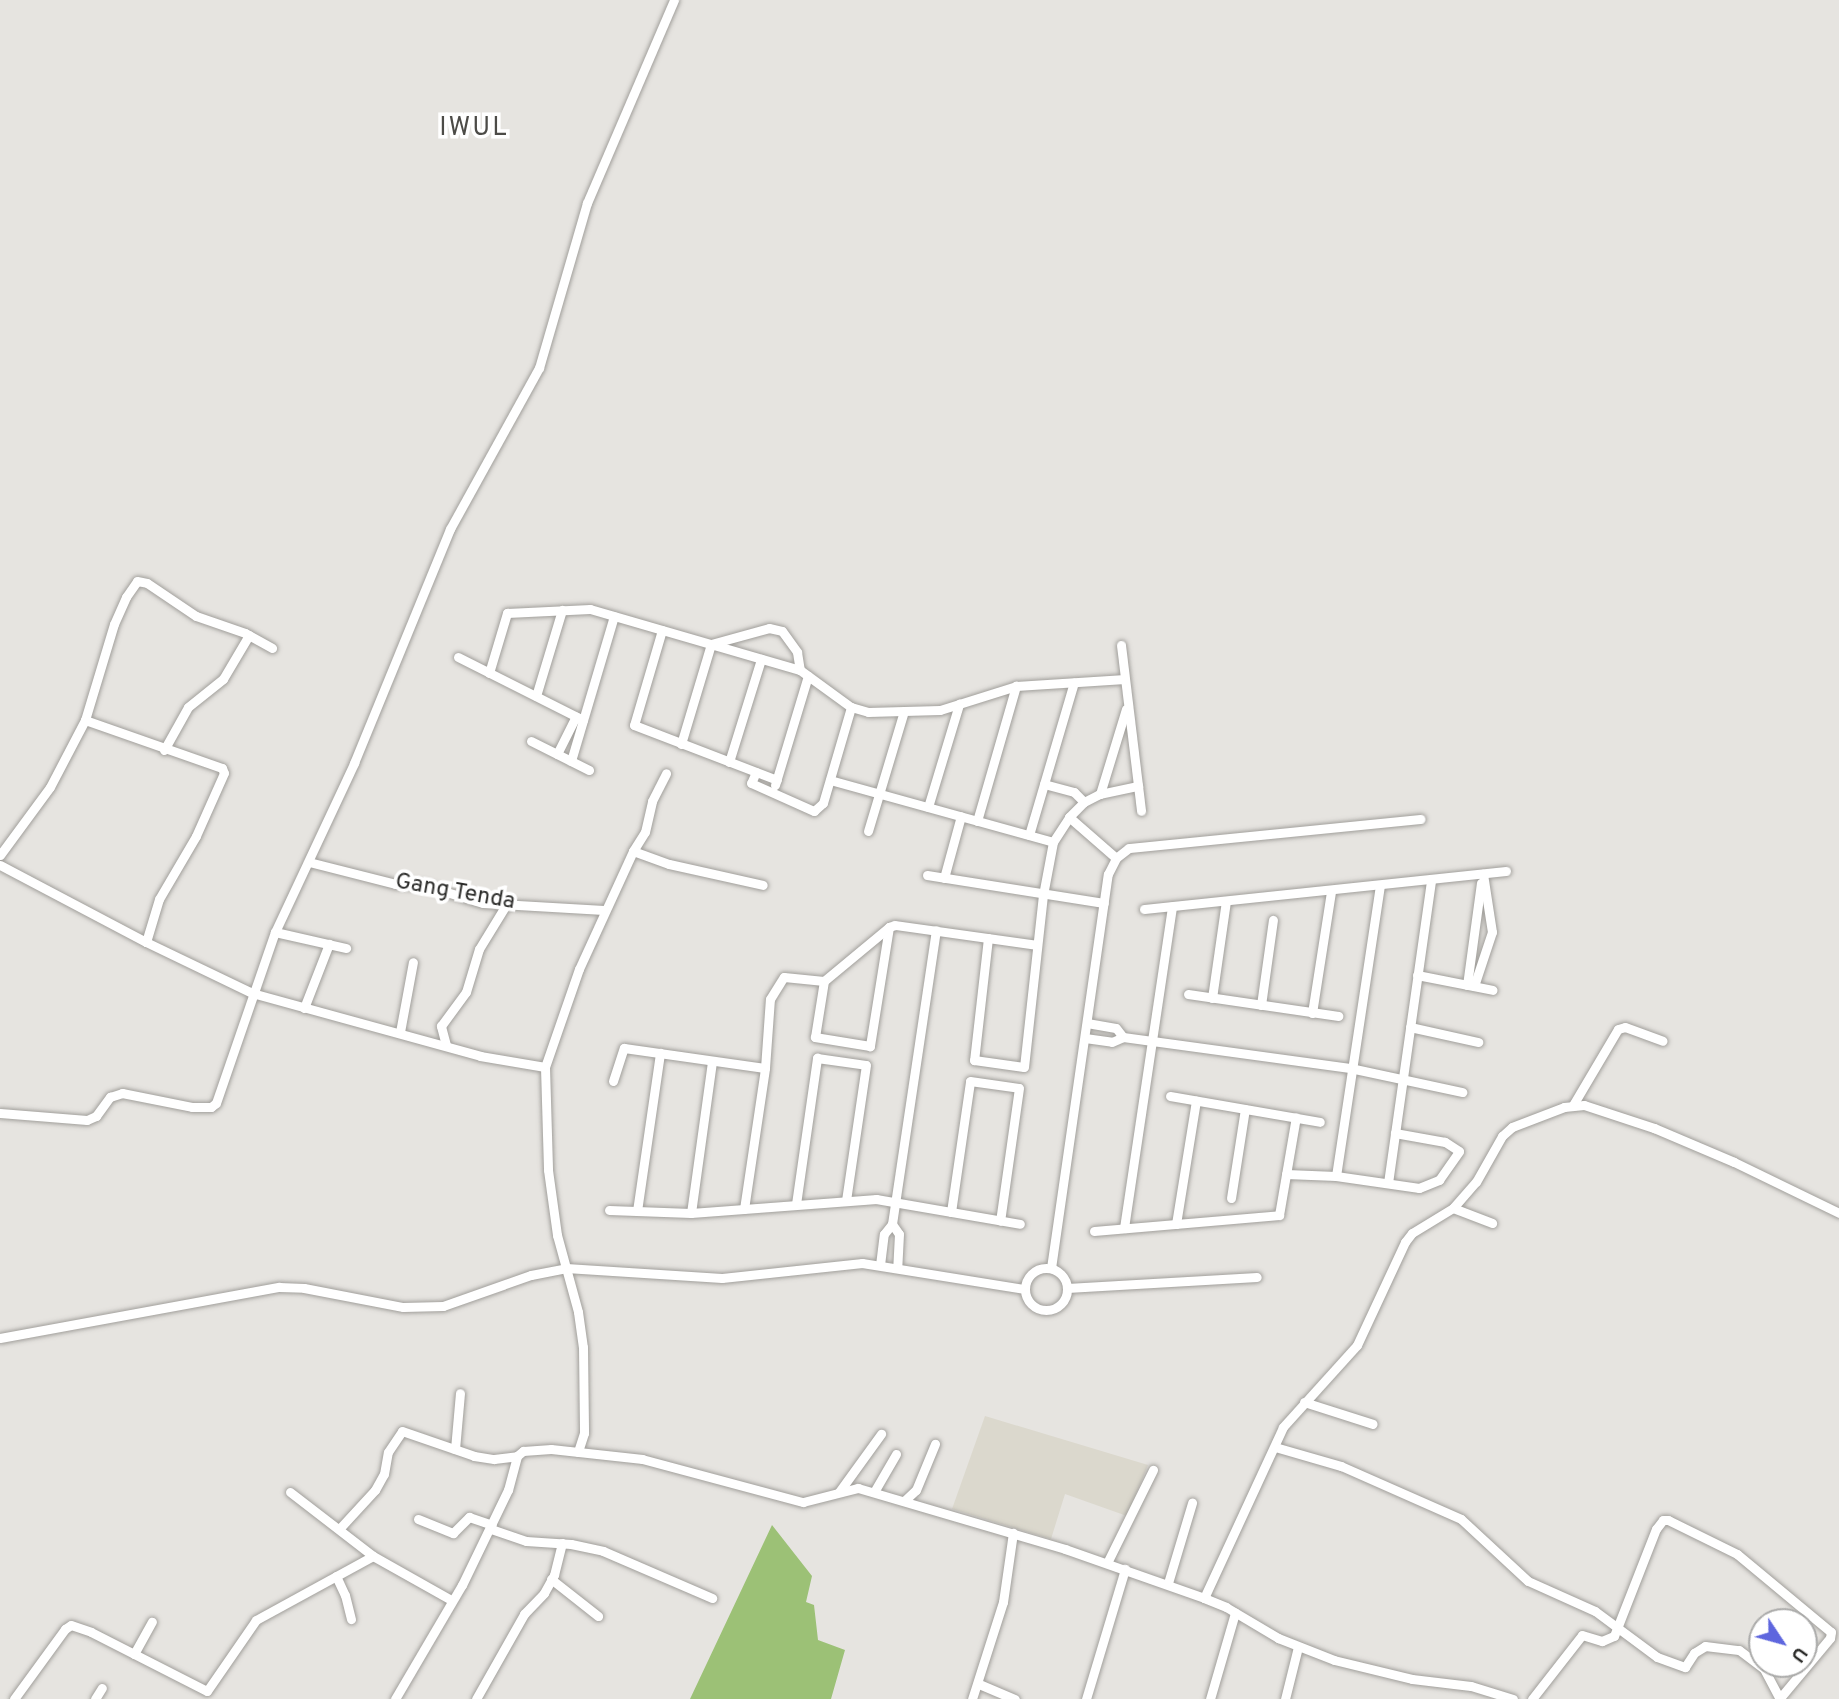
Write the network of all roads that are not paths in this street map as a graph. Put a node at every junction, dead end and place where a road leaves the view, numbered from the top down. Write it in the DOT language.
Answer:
graph roads {
  1 [pos="674,0"];
  2 [pos="562,610"];
  3 [pos="614,616"];
  4 [pos="662,630"];
  5 [pos="249,635"];
  6 [pos="711,644"];
  7 [pos="1121,645"];
  8 [pos="272,648"];
  9 [pos="458,657"];
  10 [pos="761,659"];
  11 [pos="800,670"];
  12 [pos="489,673"];
  13 [pos="808,676"];
  14 [pos="1125,679"];
  15 [pos="1074,682"];
  16 [pos="1016,686"];
  17 [pos="536,696"];
  18 [pos="1128,703"];
  19 [pos="959,704"];
  20 [pos="851,707"];
  21 [pos="904,711"];
  22 [pos="579,718"];
  23 [pos="85,720"];
  24 [pos="531,741"];
  25 [pos="681,744"];
  26 [pos="164,750"];
  27 [pos="556,754"];
  28 [pos="571,761"];
  29 [pos="729,762"];
  30 [pos="589,770"];
  31 [pos="756,772"];
  32 [pos="666,774"];
  33 [pos="777,780"];
  34 [pos="830,780"];
  35 [pos="1044,784"];
  36 [pos="1138,786"];
  37 [pos="773,793"];
  38 [pos="880,793"];
  39 [pos="1100,794"];
  40 [pos="1084,802"];
  41 [pos="928,807"];
  42 [pos="1140,811"];
  43 [pos="961,816"];
  44 [pos="1069,817"];
  45 [pos="1421,819"];
  46 [pos="977,821"];
  47 [pos="868,831"];
  48 [pos="1029,835"];
  49 [pos="1053,842"];
  50 [pos="633,851"];
  51 [pos="0,855"];
  52 [pos="1116,858"];
  53 [pos="309,862"];
  54 [pos="0,865"];
  55 [pos="1506,871"];
  56 [pos="1483,874"];
  57 [pos="927,875"];
  58 [pos="944,878"];
  59 [pos="1431,879"];
  60 [pos="763,885"];
  61 [pos="1380,885"];
  62 [pos="1331,891"];
  63 [pos="1043,895"];
  64 [pos="1226,901"];
  65 [pos="1104,904"];
  66 [pos="506,905"];
  67 [pos="1172,907"];
  68 [pos="1144,909"];
  69 [pos="604,911"];
  70 [pos="1273,920"];
  71 [pos="889,928"];
  72 [pos="936,930"];
  73 [pos="275,932"];
  74 [pos="988,938"];
  75 [pos="146,943"];
  76 [pos="329,944"];
  77 [pos="1037,945"];
  78 [pos="346,948"];
  79 [pos="413,962"];
  80 [pos="1417,975"];
  81 [pos="824,981"];
  82 [pos="1470,986"];
  83 [pos="1493,990"];
  84 [pos="252,993"];
  85 [pos="1188,994"];
  86 [pos="1212,998"];
  87 [pos="1261,1005"];
  88 [pos="304,1008"];
  89 [pos="1311,1013"];
  90 [pos="1338,1016"];
  91 [pos="1087,1023"];
  92 [pos="1410,1027"];
  93 [pos="400,1032"];
  94 [pos="1123,1037"];
  95 [pos="1085,1038"];
  96 [pos="1152,1041"];
  97 [pos="1663,1041"];
  98 [pos="1478,1042"];
  99 [pos="446,1045"];
  100 [pos="660,1053"];
  101 [pos="712,1061"];
  102 [pos="545,1067"];
  103 [pos="765,1068"];
  104 [pos="1350,1068"];
  105 [pos="1402,1080"];
  106 [pos="612,1081"];
  107 [pos="1462,1091"];
  108 [pos="1170,1096"];
  109 [pos="1196,1101"];
  110 [pos="1573,1105"];
  111 [pos="1245,1109"];
  112 [pos="0,1113"];
  113 [pos="1296,1117"];
  114 [pos="1320,1122"];
  115 [pos="1395,1133"];
  116 [pos="1286,1174"];
  117 [pos="1336,1176"];
  118 [pos="1388,1183"];
  119 [pos="1231,1198"];
  120 [pos="846,1200"];
  121 [pos="895,1201"];
  122 [pos="796,1204"];
  123 [pos="1453,1208"];
  124 [pos="744,1209"];
  125 [pos="609,1210"];
  126 [pos="637,1211"];
  127 [pos="951,1212"];
  128 [pos="691,1213"];
  129 [pos="1839,1213"];
  130 [pos="1000,1220"];
  131 [pos="1492,1223"];
  132 [pos="892,1224"];
  133 [pos="1020,1224"];
  134 [pos="1176,1224"];
  135 [pos="1124,1228"];
  136 [pos="1094,1231"];
  137 [pos="880,1265"];
  138 [pos="897,1267"];
  139 [pos="566,1268"];
  140 [pos="1051,1268"];
  141 [pos="1257,1277"];
  142 [pos="1068,1288"];
  143 [pos="1025,1289"];
  144 [pos="0,1338"];
  145 [pos="460,1394"];
  146 [pos="1304,1402"];
  147 [pos="1373,1424"];
  148 [pos="881,1434"];
  149 [pos="935,1444"];
  150 [pos="1275,1447"];
  151 [pos="455,1449"];
  152 [pos="578,1452"];
  153 [pos="895,1454"];
  154 [pos="517,1456"];
  155 [pos="1153,1470"];
  156 [pos="290,1492"];
  157 [pos="874,1492"];
  158 [pos="839,1493"];
  159 [pos="904,1500"];
  160 [pos="1192,1503"];
  161 [pos="418,1519"];
  162 [pos="491,1527"];
  163 [pos="340,1528"];
  164 [pos="1013,1533"];
  165 [pos="562,1543"];
  166 [pos="373,1556"];
  167 [pos="1107,1563"];
  168 [pos="1125,1569"];
  169 [pos="336,1576"];
  170 [pos="551,1579"];
  171 [pos="1168,1583"];
  172 [pos="712,1598"];
  173 [pos="1204,1598"];
  174 [pos="452,1600"];
  175 [pos="1235,1613"];
  176 [pos="598,1616"];
  177 [pos="351,1619"];
  178 [pos="152,1622"];
  179 [pos="1617,1630"];
  180 [pos="1298,1647"];
  181 [pos="135,1654"];
  182 [pos="979,1684"];
  183 [pos="102,1688"];
  184 [pos="14,1699"];
  185 [pos="95,1699"];
  186 [pos="395,1699"];
  187 [pos="475,1699"];
  188 [pos="972,1699"];
  189 [pos="1015,1699"];
  190 [pos="1086,1699"];
  191 [pos="1210,1699"];
  192 [pos="1285,1699"];
  193 [pos="1514,1699"];
  194 [pos="1532,1699"];
  195 [pos="1780,1699"];
  1 -- 53 [label="street"];
  2 -- 3 [label="street"];
  2 -- 12 [label="street"];
  2 -- 17 [label="street"];
  3 -- 4 [label="street"];
  3 -- 22 [label="street"];
  4 -- 6 [label="street"];
  4 -- 25 [label="street"];
  5 -- 8 [label="street"];
  5 -- 23 [label="street"];
  5 -- 26 [label="street"];
  6 -- 10 [label="street"];
  6 -- 11 [label="street"];
  6 -- 25 [label="street"];
  7 -- 14 [label="street"];
  9 -- 12 [label="street"];
  10 -- 11 [label="street"];
  10 -- 29 [label="street"];
  11 -- 13 [label="street"];
  12 -- 17 [label="street"];
  13 -- 20 [label="street"];
  13 -- 33 [label="street"];
  14 -- 15 [label="street"];
  14 -- 18 [label="street"];
  15 -- 16 [label="street"];
  15 -- 35 [label="street"];
  16 -- 19 [label="street"];
  16 -- 46 [label="street"];
  17 -- 22 [label="street"];
  18 -- 36 [label="street"];
  18 -- 39 [label="street"];
  19 -- 21 [label="street"];
  19 -- 41 [label="street"];
  20 -- 21 [label="street"];
  20 -- 34 [label="street"];
  21 -- 38 [label="street"];
  22 -- 27 [label="street"];
  22 -- 28 [label="street"];
  23 -- 26 [label="street"];
  23 -- 51 [label="street"];
  24 -- 27 [label="street"];
  25 -- 29 [label="street"];
  26 -- 75 [label="street"];
  27 -- 28 [label="street"];
  28 -- 30 [label="street"];
  29 -- 31 [label="street"];
  31 -- 33 [label="street"];
  31 -- 37 [label="street"];
  32 -- 50 [label="street"];
  33 -- 37 [label="street"];
  34 -- 37 [label="street"];
  34 -- 38 [label="street"];
  35 -- 40 [label="street"];
  35 -- 48 [label="street"];
  36 -- 39 [label="street"];
  36 -- 42 [label="street"];
  38 -- 41 [label="street"];
  38 -- 47 [label="street"];
  39 -- 40 [label="street"];
  40 -- 44 [label="street"];
  41 -- 43 [label="street"];
  43 -- 46 [label="street"];
  43 -- 58 [label="street"];
  44 -- 49 [label="street"];
  44 -- 52 [label="street"];
  45 -- 52 [label="street"];
  46 -- 48 [label="street"];
  48 -- 49 [label="street"];
  49 -- 63 [label="street"];
  50 -- 60 [label="street"];
  50 -- 69 [label="street"];
  52 -- 65 [label="street"];
  53 -- 66 [label="street, Gang Tenda"];
  53 -- 73 [label="street"];
  54 -- 75 [label="street"];
  55 -- 56 [label="street"];
  56 -- 59 [label="street"];
  56 -- 82 [label="street"];
  56 -- 82 [label="street"];
  57 -- 58 [label="street"];
  58 -- 63 [label="street"];
  59 -- 61 [label="street"];
  59 -- 80 [label="street"];
  61 -- 62 [label="street"];
  61 -- 104 [label="street"];
  62 -- 64 [label="street"];
  62 -- 89 [label="street"];
  63 -- 65 [label="street"];
  63 -- 77 [label="street"];
  64 -- 67 [label="street"];
  64 -- 86 [label="street"];
  65 -- 91 [label="street"];
  66 -- 69 [label="street, Gang Tenda"];
  66 -- 99 [label="street"];
  67 -- 68 [label="street"];
  67 -- 96 [label="street"];
  69 -- 102 [label="street"];
  70 -- 87 [label="street"];
  71 -- 72 [label="street"];
  71 -- 81 [label="street"];
  71 -- 81 [label="street"];
  72 -- 74 [label="street"];
  72 -- 121 [label="street"];
  73 -- 76 [label="street"];
  73 -- 84 [label="street"];
  74 -- 77 [label="street"];
  74 -- 77 [label="street"];
  75 -- 84 [label="street"];
  76 -- 78 [label="street"];
  76 -- 88 [label="street"];
  79 -- 93 [label="street"];
  80 -- 82 [label="street"];
  80 -- 92 [label="street"];
  81 -- 103 [label="street"];
  82 -- 83 [label="street"];
  84 -- 88 [label="street"];
  84 -- 112 [label="street"];
  85 -- 86 [label="street"];
  86 -- 87 [label="street"];
  87 -- 89 [label="street"];
  88 -- 93 [label="street"];
  89 -- 90 [label="street"];
  91 -- 94 [label="street"];
  91 -- 95 [label="street"];
  92 -- 98 [label="street"];
  92 -- 105 [label="street"];
  93 -- 99 [label="street"];
  94 -- 95 [label="street"];
  94 -- 96 [label="street"];
  95 -- 140 [label="street"];
  96 -- 104 [label="street"];
  96 -- 135 [label="street"];
  97 -- 110 [label="street"];
  99 -- 102 [label="street"];
  100 -- 101 [label="street"];
  100 -- 106 [label="street"];
  100 -- 126 [label="street"];
  101 -- 103 [label="street"];
  101 -- 128 [label="street"];
  102 -- 139 [label="street"];
  103 -- 124 [label="street"];
  104 -- 105 [label="street"];
  104 -- 117 [label="street"];
  105 -- 107 [label="street"];
  105 -- 115 [label="street"];
  108 -- 109 [label="street"];
  109 -- 111 [label="street"];
  109 -- 134 [label="street"];
  110 -- 123 [label="street"];
  110 -- 129 [label="street"];
  111 -- 113 [label="street"];
  111 -- 119 [label="street"];
  113 -- 114 [label="street"];
  113 -- 116 [label="street"];
  115 -- 118 [label="street"];
  115 -- 118 [label="street"];
  116 -- 117 [label="street"];
  116 -- 134 [label="street"];
  117 -- 118 [label="street"];
  120 -- 121 [label="street"];
  120 -- 122 [label="street"];
  120 -- 122 [label="street"];
  121 -- 127 [label="street"];
  121 -- 132 [label="street"];
  122 -- 124 [label="street"];
  123 -- 131 [label="street"];
  123 -- 146 [label="street"];
  124 -- 128 [label="street"];
  125 -- 126 [label="street"];
  126 -- 128 [label="street"];
  127 -- 130 [label="street"];
  127 -- 130 [label="street"];
  130 -- 133 [label="street"];
  132 -- 137 [label="street"];
  132 -- 138 [label="street"];
  134 -- 135 [label="street"];
  135 -- 136 [label="street"];
  137 -- 138 [label="street"];
  137 -- 139 [label="street"];
  138 -- 143 [label="street"];
  139 -- 144 [label="street"];
  139 -- 152 [label="street"];
  140 -- 142 [label="street"];
  140 -- 143 [label="street"];
  141 -- 142 [label="street"];
  142 -- 143 [label="street"];
  145 -- 151 [label="street"];
  146 -- 147 [label="street"];
  146 -- 150 [label="street"];
  148 -- 158 [label="street"];
  149 -- 159 [label="street"];
  150 -- 173 [label="street"];
  150 -- 179 [label="street"];
  151 -- 154 [label="street"];
  151 -- 163 [label="street"];
  152 -- 154 [label="street"];
  152 -- 158 [label="street"];
  153 -- 157 [label="street"];
  154 -- 162 [label="street"];
  155 -- 167 [label="street"];
  156 -- 163 [label="street"];
  157 -- 158 [label="street"];
  157 -- 159 [label="street"];
  159 -- 164 [label="street"];
  160 -- 171 [label="street"];
  161 -- 162 [label="street"];
  162 -- 165 [label="street"];
  162 -- 174 [label="street"];
  163 -- 166 [label="street"];
  164 -- 167 [label="street"];
  164 -- 182 [label="street"];
  165 -- 170 [label="street"];
  165 -- 172 [label="street"];
  166 -- 169 [label="street"];
  166 -- 174 [label="street"];
  167 -- 168 [label="street"];
  168 -- 171 [label="street"];
  168 -- 190 [label="street"];
  169 -- 177 [label="street"];
  169 -- 181 [label="street"];
  170 -- 176 [label="street"];
  170 -- 187 [label="street"];
  171 -- 173 [label="street"];
  173 -- 175 [label="street"];
  174 -- 186 [label="street"];
  175 -- 180 [label="street"];
  175 -- 191 [label="street"];
  178 -- 181 [label="street"];
  179 -- 194 [label="street"];
  179 -- 195 [label="street"];
  179 -- 195 [label="street"];
  180 -- 192 [label="street"];
  180 -- 193 [label="street"];
  181 -- 184 [label="street"];
  182 -- 188 [label="street"];
  182 -- 189 [label="street"];
  183 -- 185 [label="street"];
}
